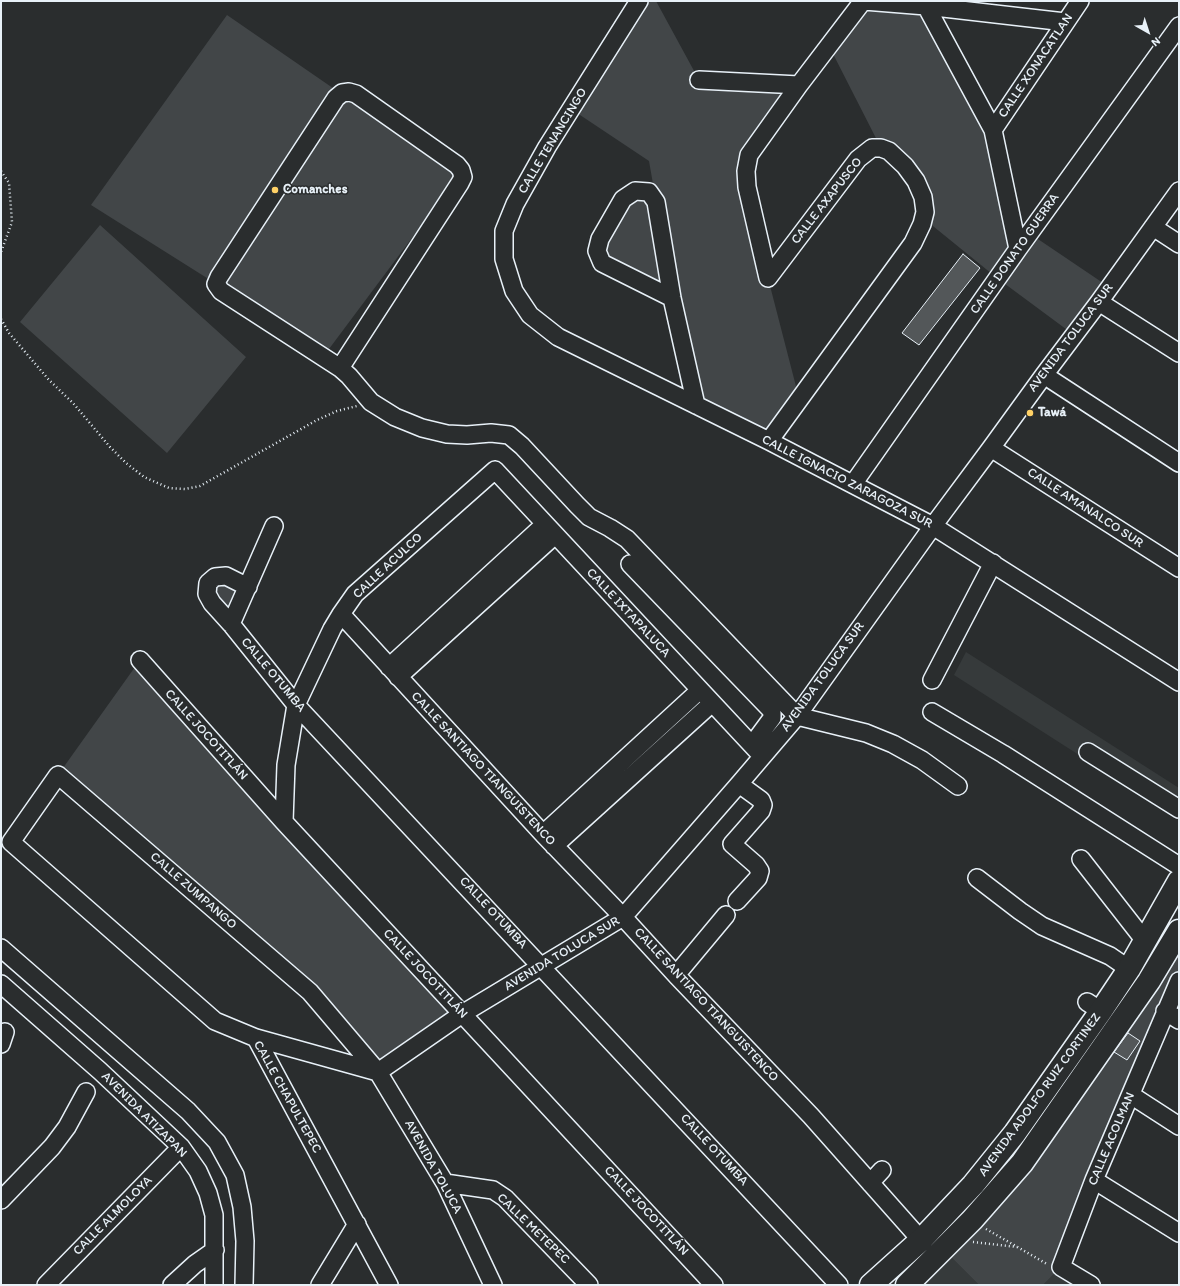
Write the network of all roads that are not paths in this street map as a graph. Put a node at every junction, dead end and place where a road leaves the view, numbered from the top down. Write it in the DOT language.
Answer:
graph roads {
  1 [pos="639,1"];
  2 [pos="864,1"];
  3 [pos="1080,1"];
  4 [pos="926,6"];
  5 [pos="1065,22"];
  6 [pos="1179,26"];
  7 [pos="699,80"];
  8 [pos="799,85"];
  9 [pos="992,130"];
  10 [pos="1179,191"];
  11 [pos="1153,227"];
  12 [pos="1179,244"];
  13 [pos="1018,249"];
  14 [pos="514,291"];
  15 [pos="672,298"];
  16 [pos="1099,302"];
  17 [pos="1179,354"];
  18 [pos="340,368"];
  19 [pos="1044,375"];
  20 [pos="696,405"];
  21 [pos="769,440"];
  22 [pos="991,448"];
  23 [pos="1179,464"];
  24 [pos="495,470"];
  25 [pos="853,484"];
  26 [pos="274,526"];
  27 [pos="933,526"];
  28 [pos="550,530"];
  29 [pos="993,563"];
  30 [pos="630,564"];
  31 [pos="1179,568"];
  32 [pos="248,587"];
  33 [pos="341,614"];
  34 [pos="231,624"];
  35 [pos="140,660"];
  36 [pos="394,672"];
  37 [pos="932,680"];
  38 [pos="1179,682"];
  39 [pos="700,690"];
  40 [pos="712,703"];
  41 [pos="296,704"];
  42 [pos="932,712"];
  43 [pos="797,716"];
  44 [pos="757,751"];
  45 [pos="1088,752"];
  46 [pos="740,784"];
  47 [pos="958,786"];
  48 [pos="1179,809"];
  49 [pos="284,822"];
  50 [pos="543,834"];
  51 [pos="11,842"];
  52 [pos="554,846"];
  53 [pos="1081,859"];
  54 [pos="1179,866"];
  55 [pos="977,878"];
  56 [pos="1179,881"];
  57 [pos="737,901"];
  58 [pos="726,915"];
  59 [pos="623,917"];
  60 [pos="1179,931"];
  61 [pos="1145,941"];
  62 [pos="1,948"];
  63 [pos="541,965"];
  64 [pos="1129,969"];
  65 [pos="676,975"];
  66 [pos="1179,981"];
  67 [pos="1,984"];
  68 [pos="462,1014"];
  69 [pos="1172,1015"];
  70 [pos="256,1038"];
  71 [pos="378,1072"];
  72 [pos="86,1092"];
  73 [pos="1131,1095"];
  74 [pos="1179,1126"];
  75 [pos="181,1147"];
  76 [pos="1004,1147"];
  77 [pos="1022,1163"];
  78 [pos="882,1170"];
  79 [pos="1094,1180"];
  80 [pos="445,1183"];
  81 [pos="870,1184"];
  82 [pos="1,1200"];
  83 [pos="357,1224"];
  84 [pos="1179,1233"];
  85 [pos="921,1240"];
  86 [pos="215,1250"];
  87 [pos="912,1282"];
  88 [pos="46,1285"];
  89 [pos="172,1285"];
  90 [pos="214,1285"];
  91 [pos="244,1285"];
  92 [pos="320,1285"];
  93 [pos="389,1285"];
  94 [pos="494,1285"];
  95 [pos="589,1285"];
  96 [pos="714,1285"];
  97 [pos="839,1285"];
  98 [pos="871,1285"];
  99 [pos="1091,1285"];
  1 -- 14 [label="street, CALLE TENANCINGO"];
  2 -- 4 [label="street"];
  2 -- 8 [label="street, CALLE AXAPUSCO"];
  3 -- 5 [label="street, CALLE XONACATLAN"];
  4 -- 5 [label="street"];
  4 -- 9 [label="street"];
  5 -- 9 [label="street, CALLE XONACATLAN"];
  6 -- 13 [label="street, CALLE DONATO GUERRA"];
  7 -- 8 [label="street"];
  8 -- 21 [label="street, CALLE AXAPUSCO"];
  9 -- 13 [label="street"];
  10 -- 11 [label="street, AVENIDA TOLUCA SUR"];
  11 -- 12 [label="street"];
  11 -- 16 [label="street, AVENIDA TOLUCA SUR"];
  13 -- 25 [label="street, CALLE DONATO GUERRA"];
  14 -- 20 [label="street, CALLE IGNACIO ZARAGOZA SUR"];
  15 -- 15 [label="street"];
  15 -- 20 [label="street"];
  16 -- 17 [label="street"];
  16 -- 19 [label="street, AVENIDA TOLUCA SUR"];
  18 -- 18 [label="street"];
  18 -- 43 [label="street"];
  19 -- 22 [label="street, AVENIDA TOLUCA SUR"];
  19 -- 23 [label="street"];
  20 -- 21 [label="street, CALLE IGNACIO ZARAGOZA SUR"];
  21 -- 25 [label="street, CALLE IGNACIO ZARAGOZA SUR"];
  22 -- 27 [label="street, AVENIDA TOLUCA SUR"];
  22 -- 31 [label="street, CALLE AMANALCO SUR"];
  24 -- 28 [label="street, CALLE IXTAPALUCA"];
  24 -- 33 [label="street, CALLE ACULCO"];
  25 -- 27 [label="street, CALLE IGNACIO ZARAGOZA SUR"];
  26 -- 32 [label="street"];
  27 -- 29 [label="street, CALLE IGNACIO ZARAGOZA SUR"];
  27 -- 43 [label="street, AVENIDA TOLUCA SUR"];
  28 -- 36 [label="street"];
  28 -- 39 [label="street, CALLE IXTAPALUCA"];
  29 -- 37 [label="street"];
  29 -- 38 [label="street, CALLE IGNACIO ZARAGOZA SUR"];
  30 -- 44 [label="street"];
  32 -- 34 [label="street"];
  32 -- 34 [label="street, CALLE OTUMBA"];
  33 -- 36 [label="street, CALLE SANTIAGO TIANGUISTENCO"];
  33 -- 41 [label="street, CALLE ACULCO"];
  34 -- 41 [label="street, CALLE OTUMBA"];
  35 -- 49 [label="street, CALLE JOCOTITLÁN"];
  36 -- 50 [label="street, CALLE SANTIAGO TIANGUISTENCO"];
  39 -- 40 [label="street, CALLE IXTAPALUCA"];
  39 -- 50 [label="street"];
  40 -- 44 [label="street, CALLE IXTAPALUCA"];
  40 -- 52 [label="street"];
  41 -- 49 [label="street, CALLE ACULCO"];
  41 -- 63 [label="street, CALLE OTUMBA"];
  42 -- 54 [label="street"];
  43 -- 44 [label="street, AVENIDA TOLUCA SUR"];
  43 -- 47 [label="street"];
  44 -- 46 [label="street, AVENIDA TOLUCA SUR"];
  45 -- 48 [label="street"];
  46 -- 57 [label="street"];
  46 -- 59 [label="street, AVENIDA TOLUCA SUR"];
  49 -- 68 [label="street, CALLE JOCOTITLÁN"];
  50 -- 52 [label="street, CALLE SANTIAGO TIANGUISTENCO"];
  51 -- 70 [label="street, CALLE CHAPULTEPEC"];
  51 -- 71 [label="street, CALLE ZUMPANGO"];
  52 -- 59 [label="street, CALLE SANTIAGO TIANGUISTENCO"];
  53 -- 61 [label="street"];
  55 -- 64 [label="street"];
  56 -- 61 [label="main road, AVENIDA ADOLFO RUIZ CORTINEZ"];
  58 -- 65 [label="street"];
  59 -- 63 [label="street, AVENIDA TOLUCA SUR"];
  59 -- 65 [label="street, CALLE SANTIAGO TIANGUISTENCO"];
  60 -- 77 [label="main road, AVENIDA ADOLFO RUIZ CORTINEZ"];
  61 -- 64 [label="main road, AVENIDA ADOLFO RUIZ CORTINEZ"];
  62 -- 91 [label="street"];
  63 -- 68 [label="street, AVENIDA TOLUCA SUR"];
  63 -- 97 [label="street, CALLE OTUMBA"];
  64 -- 76 [label="main road, AVENIDA ADOLFO RUIZ CORTINEZ"];
  65 -- 81 [label="street, CALLE SANTIAGO TIANGUISTENCO"];
  66 -- 69 [label="street, CALLE ACOLMAN"];
  67 -- 75 [label="street, AVENIDA ATIZAPAN"];
  68 -- 71 [label="street, AVENIDA TOLUCA SUR"];
  68 -- 96 [label="street, CALLE JOCOTITLÁN"];
  69 -- 73 [label="street, CALLE ACOLMAN"];
  70 -- 71 [label="street"];
  70 -- 83 [label="street, CALLE CHAPULTEPEC"];
  71 -- 80 [label="street, AVENIDA TOLUCA"];
  72 -- 82 [label="street"];
  73 -- 74 [label="street"];
  73 -- 79 [label="street, CALLE ACOLMAN"];
  75 -- 86 [label="street, AVENIDA ATIZAPAN"];
  75 -- 88 [label="street, CALLE ALMOLOYA"];
  76 -- 77 [label="main road"];
  76 -- 85 [label="main road, AVENIDA ADOLFO RUIZ CORTINEZ"];
  77 -- 87 [label="main road, AVENIDA ADOLFO RUIZ CORTINEZ"];
  78 -- 81 [label="street"];
  79 -- 84 [label="street"];
  79 -- 99 [label="street, CALLE ACOLMAN"];
  80 -- 94 [label="street, AVENIDA TOLUCA"];
  80 -- 95 [label="street, CALLE METEPEC"];
  81 -- 85 [label="street, CALLE SANTIAGO TIANGUISTENCO"];
  83 -- 92 [label="street"];
  83 -- 93 [label="street, CALLE CHAPULTEPEC"];
  85 -- 98 [label="main road, AVENIDA ADOLFO RUIZ CORTINEZ"];
  86 -- 89 [label="street"];
  86 -- 90 [label="street, AVENIDA ATIZAPAN"];
}
